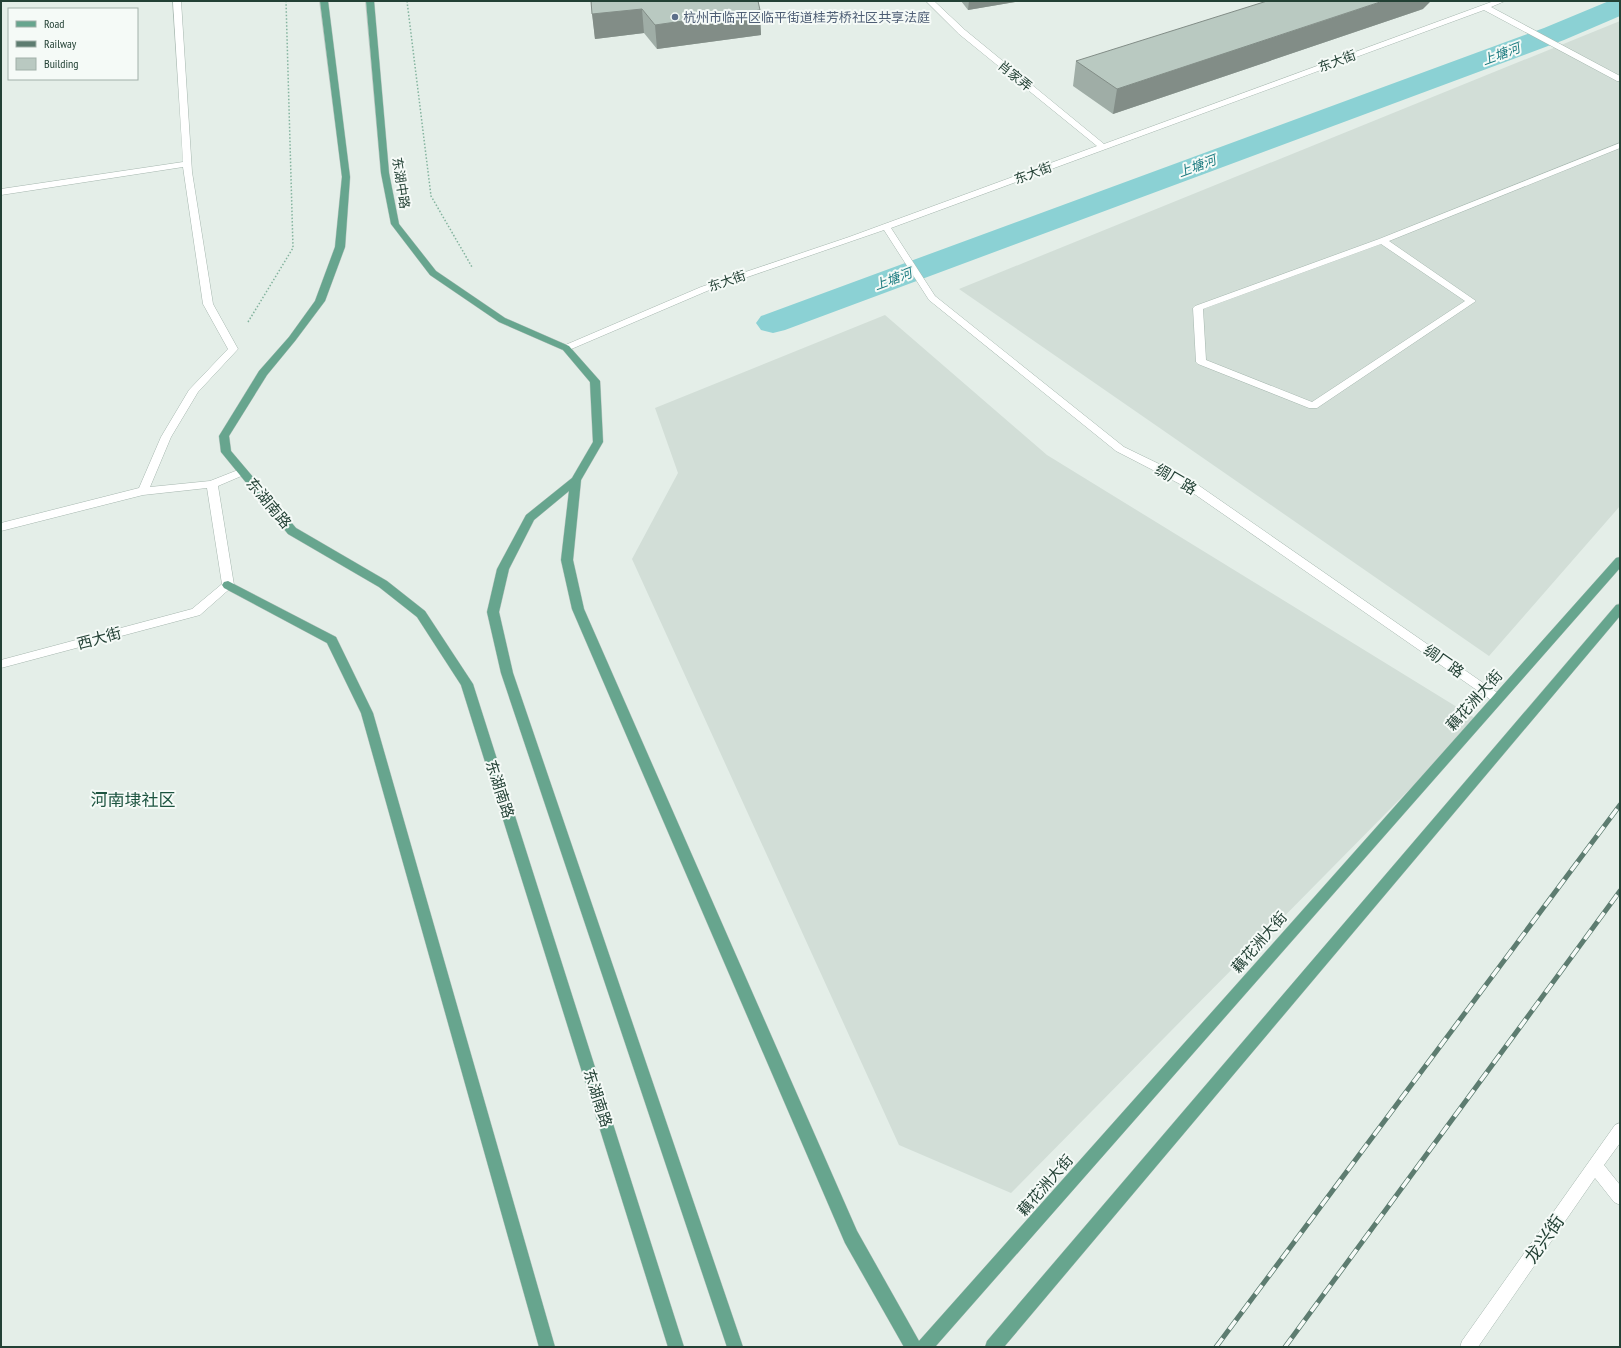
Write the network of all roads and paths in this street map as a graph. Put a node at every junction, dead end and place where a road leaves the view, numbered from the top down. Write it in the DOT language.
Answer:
graph roads {
  1 [pos="177,1"];
  2 [pos="286,1"];
  3 [pos="324,1"];
  4 [pos="370,1"];
  5 [pos="407,1"];
  6 [pos="930,1"];
  7 [pos="1500,1"];
  8 [pos="1485,7"];
  9 [pos="1620,79"];
  10 [pos="1620,145"];
  11 [pos="1103,147"];
  12 [pos="188,164"];
  13 [pos="1,192"];
  14 [pos="886,226"];
  15 [pos="1382,241"];
  16 [pos="474,272"];
  17 [pos="566,348"];
  18 [pos="232,349"];
  19 [pos="242,472"];
  20 [pos="576,480"];
  21 [pos="212,484"];
  22 [pos="143,491"];
  23 [pos="1,527"];
  24 [pos="1620,561"];
  25 [pos="228,585"];
  26 [pos="1620,608"];
  27 [pos="1,664"];
  28 [pos="1498,699"];
  29 [pos="1620,1130"];
  30 [pos="1595,1166"];
  31 [pos="1620,1197"];
  32 [pos="547,1347"];
  33 [pos="676,1347"];
  34 [pos="734,1347"];
  35 [pos="913,1347"];
  36 [pos="924,1347"];
  37 [pos="993,1347"];
  38 [pos="1468,1347"];
  1 -- 12 [label="street"];
  2 -- 18 [label="path"];
  3 -- 19 [label="main road, 东湖南路"];
  4 -- 17 [label="main road, 东湖中路"];
  5 -- 16 [label="path"];
  6 -- 11 [label="street, 肖家弄"];
  7 -- 8 [label="street, 东大街"];
  8 -- 9 [label="street"];
  8 -- 11 [label="street, 东大街"];
  10 -- 15 [label="street"];
  11 -- 14 [label="street, 东大街"];
  12 -- 13 [label="street"];
  12 -- 18 [label="street"];
  14 -- 17 [label="street, 东大街"];
  14 -- 28 [label="street, 绸厂路"];
  15 -- 15 [label="street"];
  17 -- 20 [label="main road"];
  18 -- 22 [label="street"];
  19 -- 21 [label="street"];
  19 -- 33 [label="main road, 东湖南路"];
  20 -- 34 [label="main road"];
  20 -- 35 [label="main road"];
  21 -- 22 [label="street"];
  21 -- 25 [label="street"];
  22 -- 23 [label="street"];
  24 -- 28 [label="main road, 藕花洲大街"];
  25 -- 27 [label="street, 西大街"];
  25 -- 32 [label="main road"];
  26 -- 37 [label="main road"];
  28 -- 36 [label="main road, 藕花洲大街"];
  29 -- 30 [label="street, 龙兴街"];
  30 -- 31 [label="street"];
  30 -- 38 [label="street, 龙兴街"];
}
